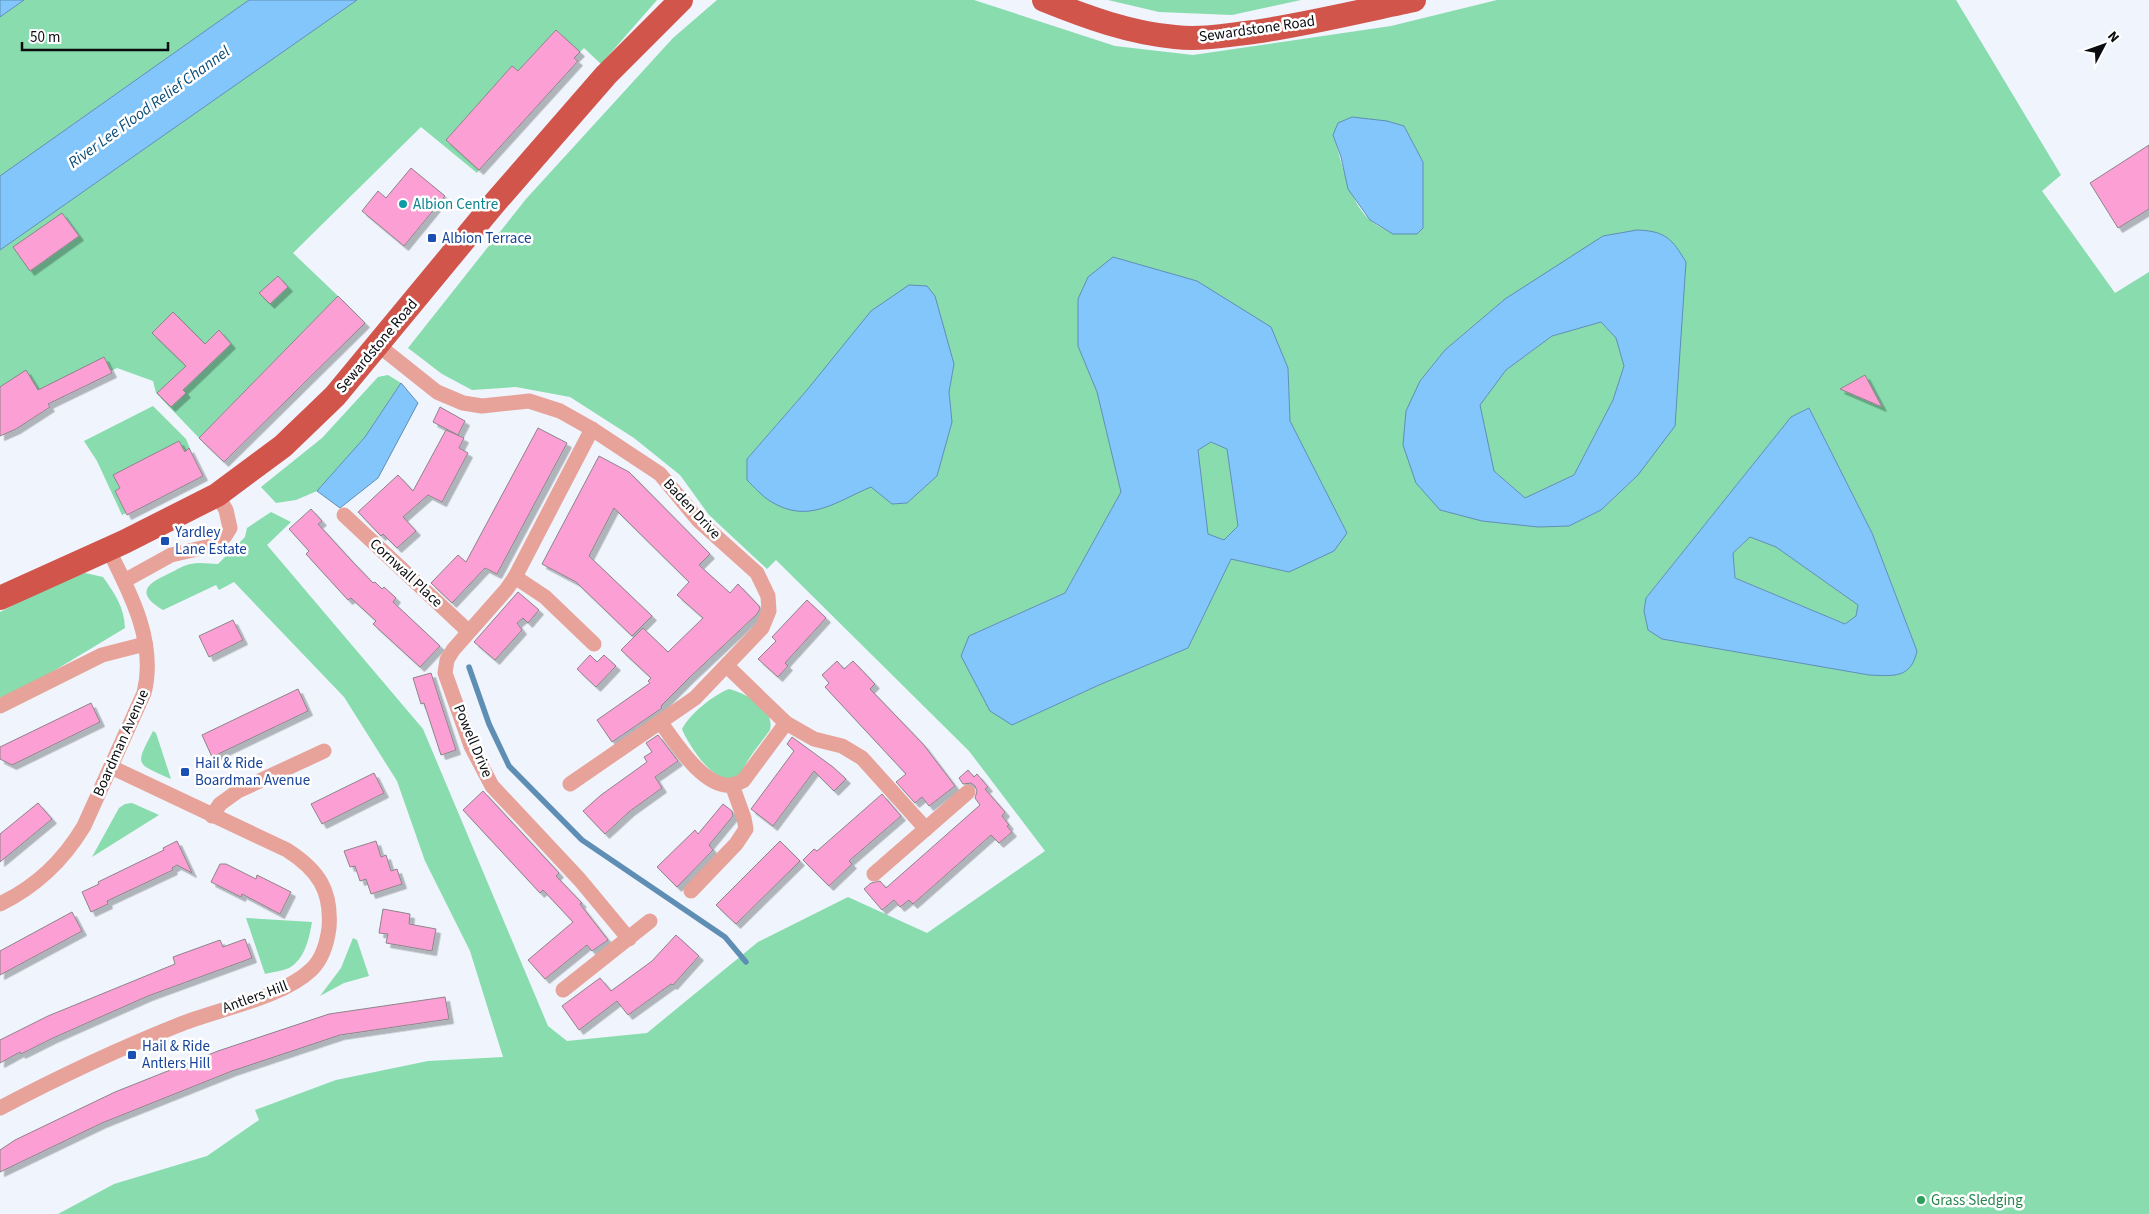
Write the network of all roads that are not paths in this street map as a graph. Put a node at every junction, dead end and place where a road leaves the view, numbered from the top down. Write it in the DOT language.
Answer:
graph roads {
  1 [pos="681,0"];
  2 [pos="1044,0"];
  3 [pos="1414,0"];
  4 [pos="378,345"];
  5 [pos="592,429"];
  6 [pos="217,495"];
  7 [pos="344,515"];
  8 [pos="108,549"];
  9 [pos="515,577"];
  10 [pos="124,581"];
  11 [pos="0,598"];
  12 [pos="468,631"];
  13 [pos="145,644"];
  14 [pos="594,644"];
  15 [pos="727,666"];
  16 [pos="0,706"];
  17 [pos="661,723"];
  18 [pos="786,723"];
  19 [pos="324,751"];
  20 [pos="111,768"];
  21 [pos="570,784"];
  22 [pos="732,785"];
  23 [pos="968,792"];
  24 [pos="212,816"];
  25 [pos="926,829"];
  26 [pos="874,874"];
  27 [pos="691,891"];
  28 [pos="0,904"];
  29 [pos="650,921"];
  30 [pos="629,939"];
  31 [pos="563,990"];
  32 [pos="0,1108"];
  1 -- 4 [label="main road, Sewardstone Road"];
  2 -- 3 [label="main road, Sewardstone Road"];
  4 -- 5 [label="street, Baden Drive"];
  4 -- 6 [label="main road, Sewardstone Road"];
  5 -- 9 [label="street, Powell Drive"];
  5 -- 15 [label="street, Baden Drive"];
  6 -- 8 [label="main road, Sewardstone Road"];
  6 -- 10 [label="street"];
  7 -- 12 [label="street, Cornwall Place"];
  8 -- 10 [label="street, Boardman Avenue"];
  8 -- 11 [label="main road, Sewardstone Road"];
  9 -- 12 [label="street, Powell Drive"];
  9 -- 14 [label="street"];
  10 -- 13 [label="street, Boardman Avenue"];
  12 -- 30 [label="street, Powell Drive"];
  13 -- 16 [label="street"];
  13 -- 20 [label="street, Boardman Avenue"];
  15 -- 17 [label="street, Baden Drive"];
  15 -- 18 [label="street"];
  17 -- 21 [label="street, Baden Drive"];
  17 -- 22 [label="street"];
  18 -- 22 [label="street"];
  18 -- 25 [label="street"];
  19 -- 24 [label="street"];
  20 -- 24 [label="street, Antlers Hill"];
  20 -- 28 [label="street, Boardman Avenue"];
  22 -- 27 [label="street"];
  23 -- 25 [label="street"];
  24 -- 32 [label="street, Antlers Hill"];
  25 -- 26 [label="street"];
  29 -- 30 [label="street"];
  30 -- 31 [label="street"];
}
